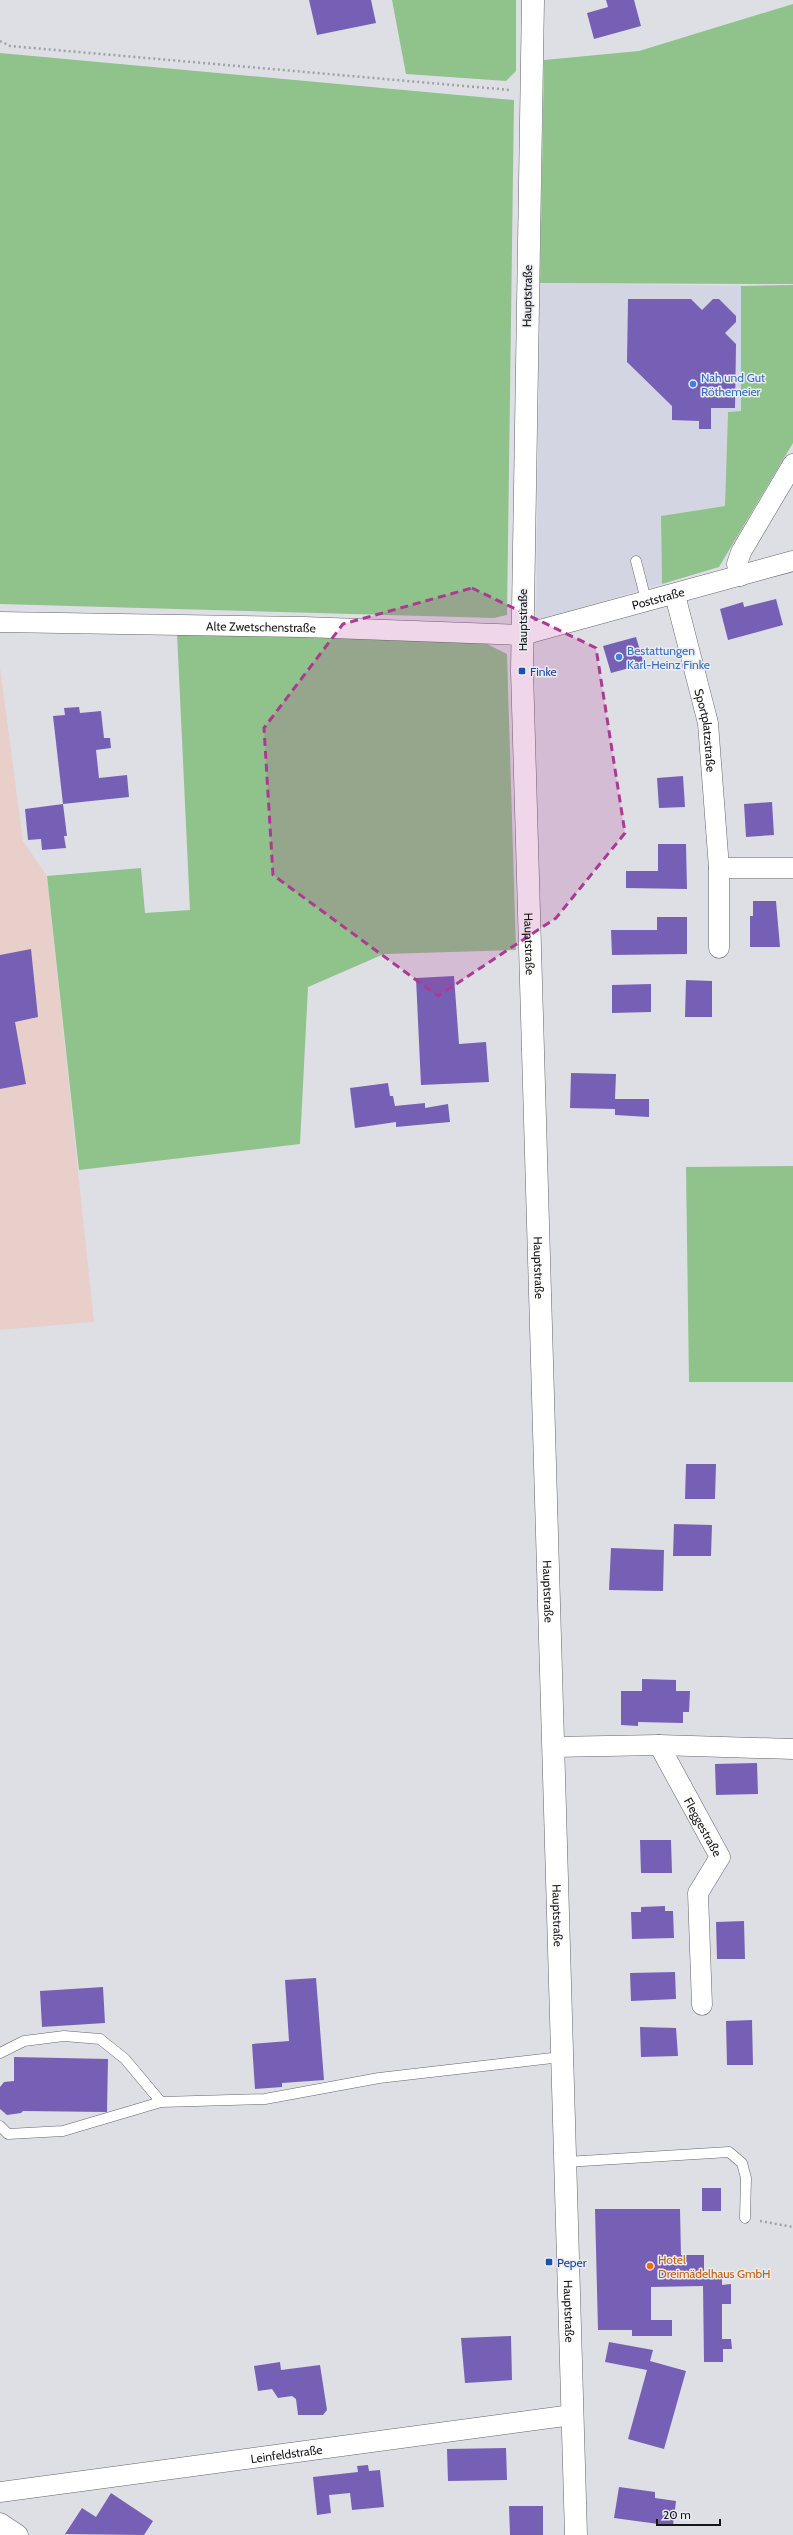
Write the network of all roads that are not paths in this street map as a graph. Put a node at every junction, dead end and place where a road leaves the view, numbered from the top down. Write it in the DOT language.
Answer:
graph roads {
  1 [pos="533,0"];
  2 [pos="793,464"];
  3 [pos="636,561"];
  4 [pos="793,561"];
  5 [pos="740,576"];
  6 [pos="675,595"];
  7 [pos="646,600"];
  8 [pos="0,622"];
  9 [pos="522,635"];
  10 [pos="719,868"];
  11 [pos="793,868"];
  12 [pos="719,948"];
  13 [pos="659,1745"];
  14 [pos="553,1747"];
  15 [pos="793,1749"];
  16 [pos="702,2005"];
  17 [pos="0,2053"];
  18 [pos="561,2057"];
  19 [pos="161,2102"];
  20 [pos="0,2126"];
  21 [pos="566,2162"];
  22 [pos="745,2218"];
  23 [pos="572,2415"];
  24 [pos="0,2492"];
  25 [pos="0,2523"];
  26 [pos="18,2535"];
  27 [pos="576,2535"];
  1 -- 9 [label="main road, Hauptstraße"];
  2 -- 5 [label="street"];
  3 -- 7 [label="lane"];
  4 -- 5 [label="street, Poststraße"];
  5 -- 6 [label="street, Poststraße"];
  6 -- 7 [label="street, Poststraße"];
  6 -- 10 [label="street, Sportplatzstraße"];
  7 -- 9 [label="street, Poststraße"];
  8 -- 9 [label="street, Alte Zwetschenstraße"];
  9 -- 14 [label="main road, Hauptstraße"];
  10 -- 11 [label="street"];
  10 -- 12 [label="street, Sportplatzstraße"];
  13 -- 14 [label="street"];
  13 -- 15 [label="street"];
  13 -- 16 [label="street, Fleggestraße"];
  14 -- 18 [label="main road, Hauptstraße"];
  17 -- 19 [label="lane"];
  18 -- 19 [label="lane"];
  18 -- 21 [label="main road, Hauptstraße"];
  19 -- 20 [label="lane"];
  21 -- 22 [label="lane"];
  21 -- 23 [label="main road, Hauptstraße"];
  23 -- 24 [label="street, Leinfeldstraße"];
  23 -- 27 [label="main road, Hauptstraße"];
  25 -- 26 [label="street"];
}
